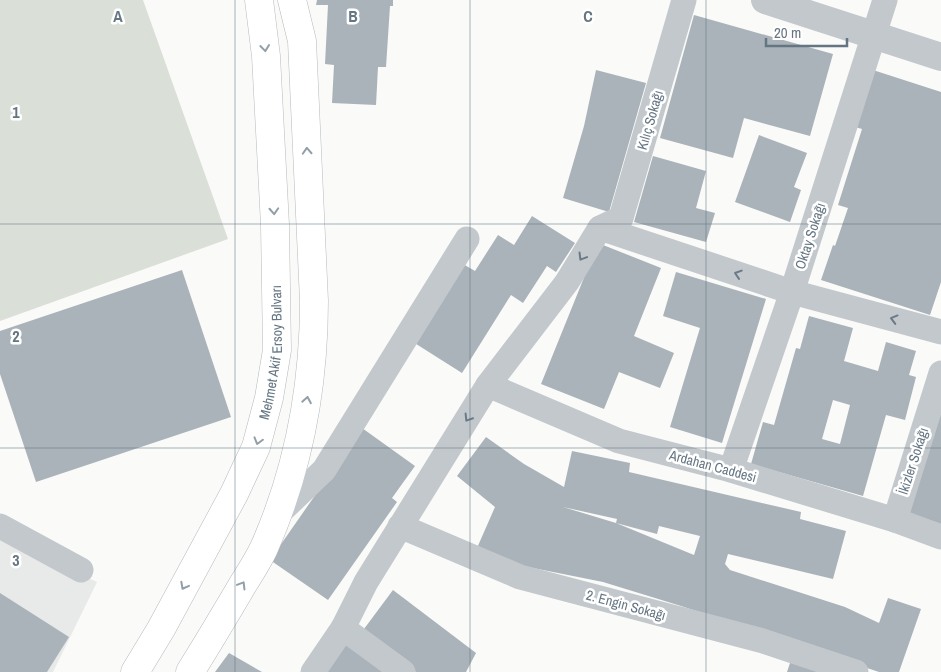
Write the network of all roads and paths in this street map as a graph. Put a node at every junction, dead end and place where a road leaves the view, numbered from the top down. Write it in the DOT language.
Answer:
graph roads {
  1 [pos="259,0"];
  2 [pos="292,0"];
  3 [pos="684,0"];
  4 [pos="765,0"];
  5 [pos="885,0"];
  6 [pos="874,34"];
  7 [pos="941,57"];
  8 [pos="600,228"];
  9 [pos="467,239"];
  10 [pos="792,292"];
  11 [pos="941,332"];
  12 [pos="941,373"];
  13 [pos="488,385"];
  14 [pos="731,470"];
  15 [pos="278,514"];
  16 [pos="894,520"];
  17 [pos="0,526"];
  18 [pos="400,526"];
  19 [pos="941,538"];
  20 [pos="80,570"];
  21 [pos="343,628"];
  22 [pos="135,672"];
  23 [pos="190,672"];
  24 [pos="313,672"];
  25 [pos="403,672"];
  26 [pos="856,672"];
  1 -- 22 [label="main road, Mehmet Akif Ersoy Bulvarı, one-way"];
  15 -- 2 [label="main road, one-way"];
  3 -- 8 [label="street, Kılıç Sokağı"];
  4 -- 6 [label="street"];
  5 -- 6 [label="street, Oktay Sokağı"];
  6 -- 7 [label="street"];
  6 -- 10 [label="street, Oktay Sokağı"];
  10 -- 8 [label="street, one-way"];
  8 -- 13 [label="street, one-way"];
  9 -- 15 [label="street"];
  11 -- 10 [label="street, one-way"];
  10 -- 14 [label="street, Oktay Sokağı"];
  12 -- 16 [label="street, İkizler Sokağı"];
  13 -- 14 [label="street, Ardahan Caddesi"];
  13 -- 18 [label="street, one-way"];
  14 -- 16 [label="street, Ardahan Caddesi"];
  23 -- 15 [label="main road, one-way"];
  16 -- 19 [label="street, Ardahan Caddesi"];
  17 -- 20 [label="street"];
  18 -- 21 [label="street"];
  18 -- 26 [label="street, 2. Engin Sokağı"];
  21 -- 24 [label="street"];
  21 -- 25 [label="street"];
}
